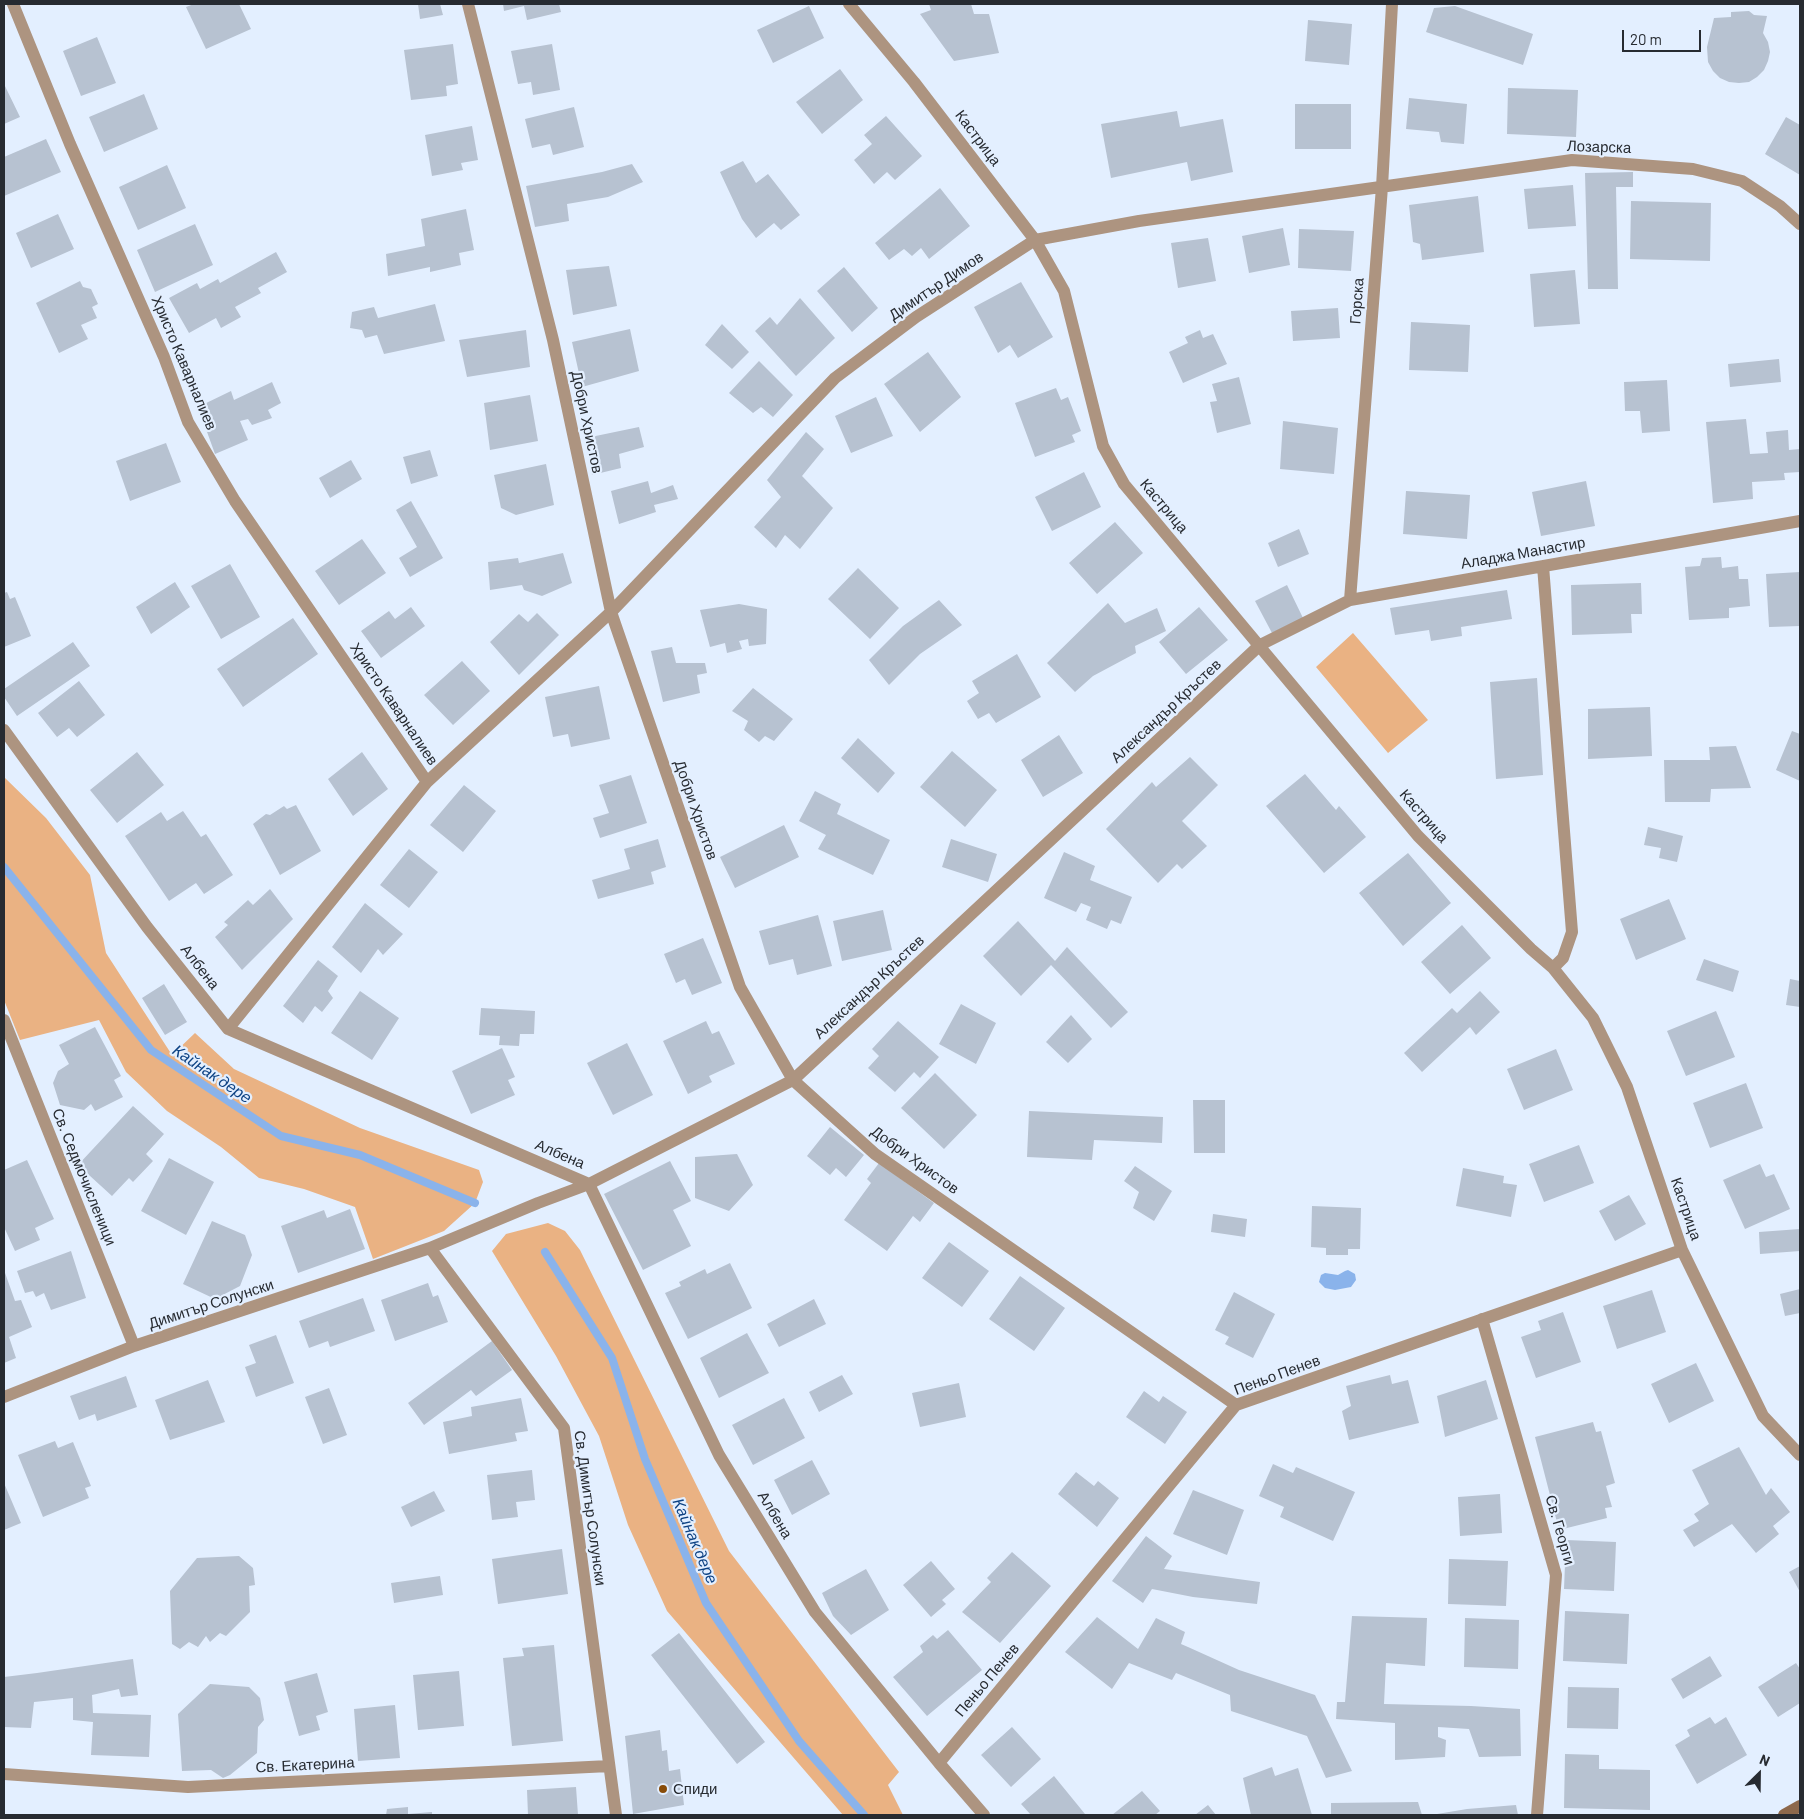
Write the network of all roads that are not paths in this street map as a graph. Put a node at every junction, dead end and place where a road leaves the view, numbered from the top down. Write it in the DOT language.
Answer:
graph roads {
  1 [pos="13,4"];
  2 [pos="468,4"];
  3 [pos="849,4"];
  4 [pos="1392,4"];
  5 [pos="1382,187"];
  6 [pos="1800,224"];
  7 [pos="1035,240"];
  8 [pos="1800,521"];
  9 [pos="1543,566"];
  10 [pos="1350,600"];
  11 [pos="611,612"];
  12 [pos="1260,645"];
  13 [pos="4,730"];
  14 [pos="427,782"];
  15 [pos="1553,968"];
  16 [pos="4,1020"];
  17 [pos="228,1029"];
  18 [pos="793,1080"];
  19 [pos="589,1184"];
  20 [pos="430,1248"];
  21 [pos="1682,1250"];
  22 [pos="1482,1320"];
  23 [pos="134,1346"];
  24 [pos="4,1397"];
  25 [pos="1236,1405"];
  26 [pos="1800,1455"];
  27 [pos="939,1763"];
  28 [pos="609,1766"];
  29 [pos="4,1774"];
  30 [pos="1800,1806"];
  31 [pos="616,1815"];
  32 [pos="984,1815"];
  33 [pos="1537,1815"];
  34 [pos="1784,1815"];
  1 -- 14 [label="street, Христо Каварналиев"];
  2 -- 11 [label="street, Добри Христов"];
  3 -- 7 [label="street, Кастрица"];
  4 -- 5 [label="street, Горска"];
  5 -- 6 [label="street, Лозарска"];
  5 -- 7 [label="street, Димитър Димов"];
  5 -- 10 [label="street, Горска"];
  7 -- 11 [label="street, Димитър Димов"];
  7 -- 12 [label="street, Кастрица"];
  8 -- 9 [label="street, Аладжа Манастир"];
  9 -- 10 [label="street, Аладжа Манастир"];
  9 -- 15 [label="street"];
  10 -- 12 [label="street, Аладжа Манастир"];
  11 -- 14 [label="street, Димитър Димов"];
  11 -- 18 [label="street, Добри Христов"];
  12 -- 15 [label="street, Кастрица"];
  12 -- 18 [label="street, Александър Кръстев"];
  13 -- 17 [label="street, Албена"];
  14 -- 17 [label="street, Димитър Димов"];
  15 -- 21 [label="street, Кастрица"];
  16 -- 23 [label="street, Св. Седмочисленици"];
  17 -- 19 [label="street, Албена"];
  18 -- 19 [label="street, Александър Кръстев"];
  18 -- 25 [label="street, Добри Христов"];
  19 -- 20 [label="street, Александър Кръстев"];
  19 -- 27 [label="street, Албена"];
  20 -- 23 [label="street, Димитър Солунски"];
  20 -- 28 [label="street, Св. Димитър Солунски"];
  21 -- 22 [label="street, Пеньо Пенев"];
  21 -- 26 [label="street, Кастрица"];
  22 -- 25 [label="street, Пеньо Пенев"];
  22 -- 33 [label="street, Св. Георги"];
  23 -- 24 [label="street, Димитър Солунски"];
  25 -- 27 [label="street, Пеньо Пенев"];
  27 -- 32 [label="street, Албена"];
  28 -- 29 [label="street, Св. Екатерина"];
  28 -- 31 [label="street, Св. Димитър Солунски"];
  30 -- 34 [label="street"];
}
